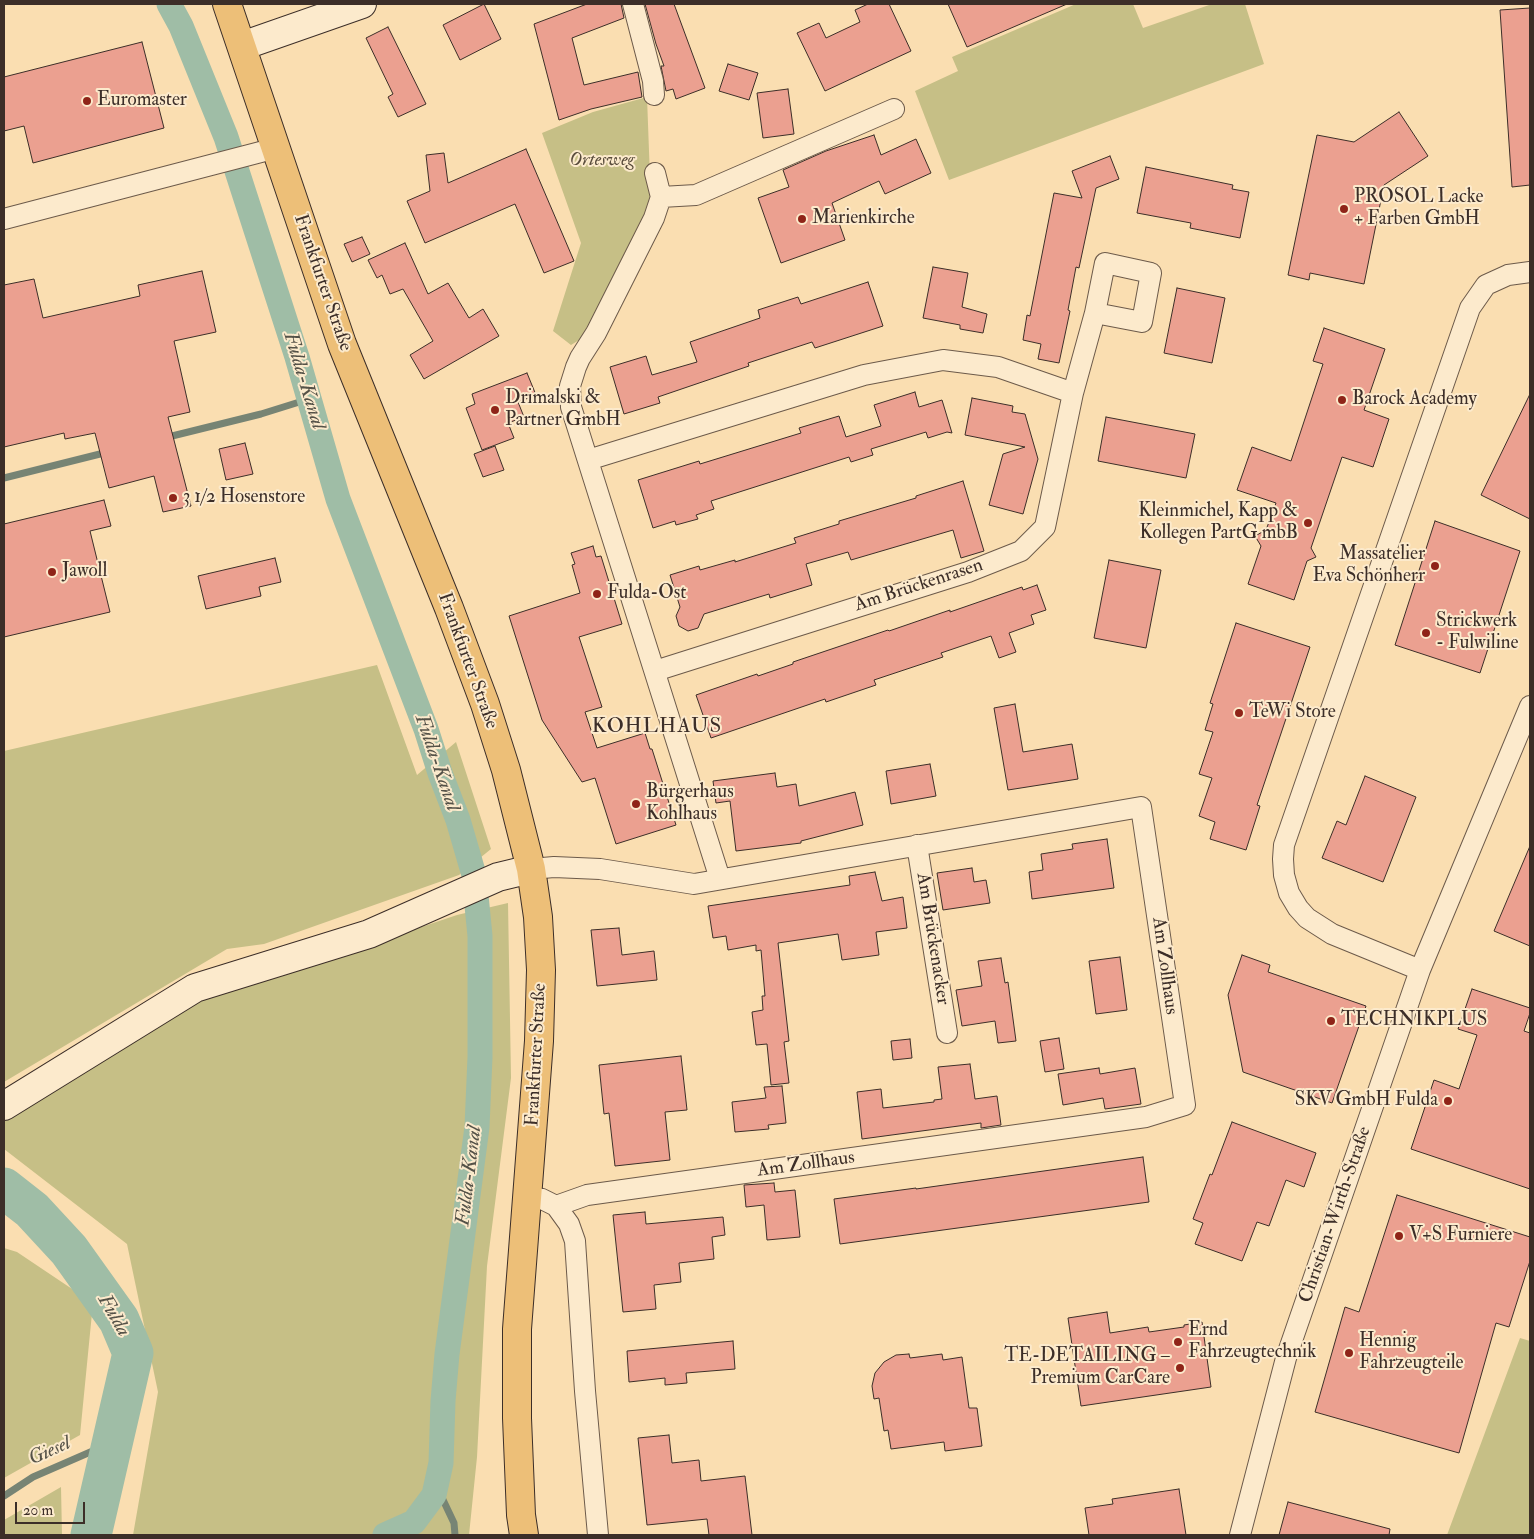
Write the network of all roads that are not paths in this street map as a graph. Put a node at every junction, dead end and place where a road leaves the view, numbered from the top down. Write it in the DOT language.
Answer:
graph roads {
  1 [pos="228,4"];
  2 [pos="362,4"];
  3 [pos="632,4"];
  4 [pos="242,46"];
  5 [pos="654,95"];
  6 [pos="894,109"];
  7 [pos="276,148"];
  8 [pos="655,173"];
  9 [pos="661,198"];
  10 [pos="4,219"];
  11 [pos="1530,272"];
  12 [pos="1094,313"];
  13 [pos="1073,393"];
  14 [pos="588,460"];
  15 [pos="655,671"];
  16 [pos="1530,706"];
  17 [pos="917,845"];
  18 [pos="531,869"];
  19 [pos="720,879"];
  20 [pos="1420,970"];
  21 [pos="947,1033"];
  22 [pos="4,1106"];
  23 [pos="528,1197"];
  24 [pos="556,1206"];
  25 [pos="524,1535"];
  26 [pos="598,1535"];
  27 [pos="1240,1535"];
  1 -- 4 [label="main road, Frankfurter Straße"];
  2 -- 4 [label="street"];
  3 -- 5 [label="street"];
  4 -- 7 [label="main road, Frankfurter Straße"];
  6 -- 9 [label="street"];
  7 -- 10 [label="street"];
  7 -- 18 [label="main road, Frankfurter Straße"];
  8 -- 9 [label="street"];
  9 -- 14 [label="street"];
  11 -- 20 [label="street"];
  12 -- 13 [label="street, Am Brückenrasen"];
  13 -- 14 [label="street"];
  13 -- 15 [label="street, Am Brückenrasen"];
  14 -- 15 [label="street"];
  15 -- 19 [label="street"];
  16 -- 20 [label="street, Christian-Wirth-Straße"];
  17 -- 19 [label="street, Am Zollhaus"];
  17 -- 21 [label="street, Am Brückenacker"];
  17 -- 24 [label="street, Am Zollhaus"];
  18 -- 19 [label="street, Am Zollhaus"];
  18 -- 22 [label="street"];
  18 -- 23 [label="main road, Frankfurter Straße"];
  20 -- 27 [label="street, Christian-Wirth-Straße"];
  23 -- 24 [label="street"];
  23 -- 25 [label="main road, Frankfurter Straße"];
  24 -- 26 [label="street"];
}
